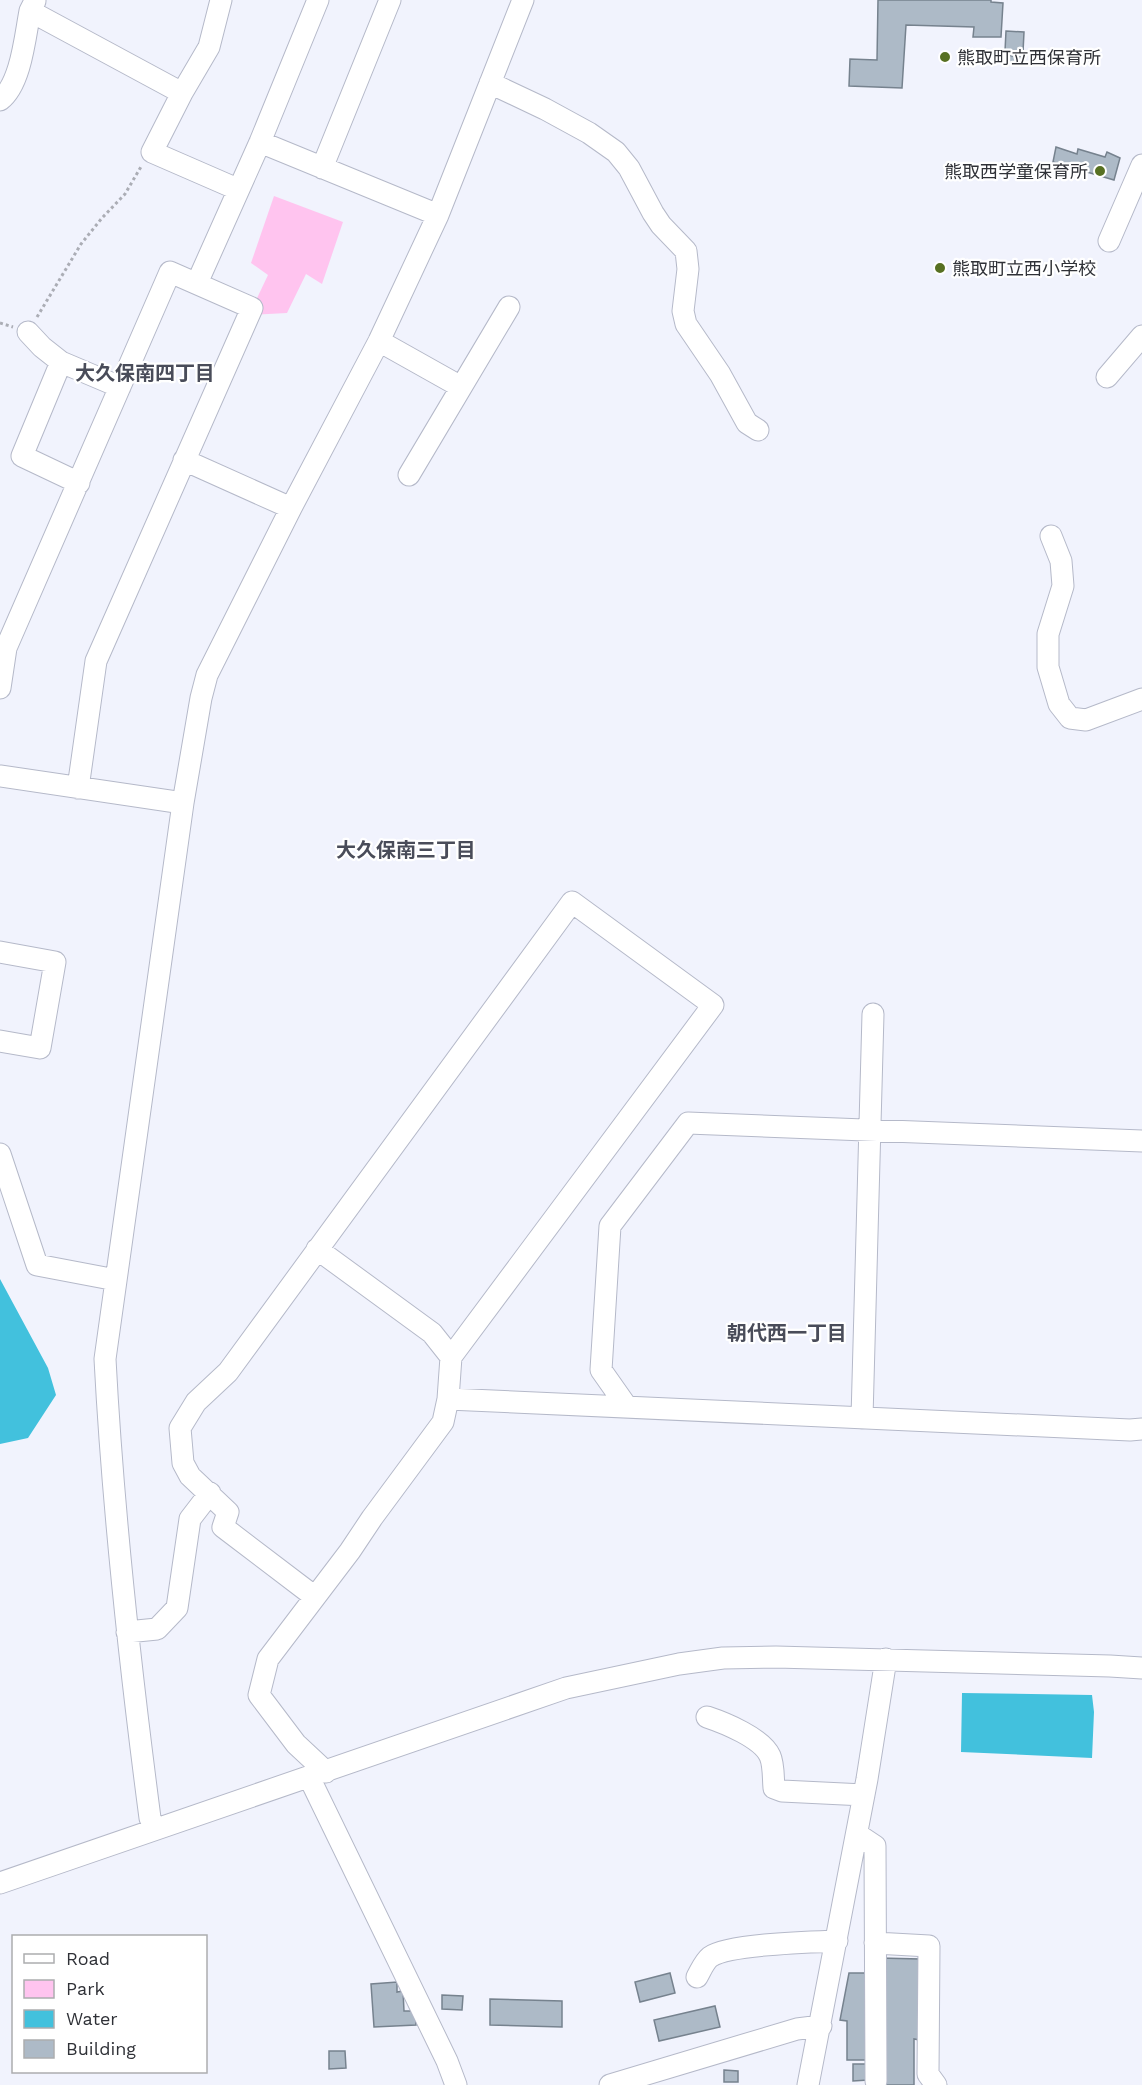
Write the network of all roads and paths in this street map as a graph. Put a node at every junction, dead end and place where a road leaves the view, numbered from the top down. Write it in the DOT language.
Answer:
graph roads {
  1 [pos="221,0"];
  2 [pos="318,0"];
  3 [pos="523,0"];
  4 [pos="385,2"];
  5 [pos="33,6"];
  6 [pos="490,83"];
  7 [pos="182,93"];
  8 [pos="0,100"];
  9 [pos="260,142"];
  10 [pos="152,152"];
  11 [pos="1142,165"];
  12 [pos="322,168"];
  13 [pos="237,189"];
  14 [pos="438,215"];
  15 [pos="1109,241"];
  16 [pos="197,284"];
  17 [pos="509,307"];
  18 [pos="28,332"];
  19 [pos="1142,336"];
  20 [pos="379,341"];
  21 [pos="62,362"];
  22 [pos="1107,377"];
  23 [pos="120,387"];
  24 [pos="461,387"];
  25 [pos="758,430"];
  26 [pos="184,460"];
  27 [pos="410,475"];
  28 [pos="79,483"];
  29 [pos="291,508"];
  30 [pos="1051,536"];
  31 [pos="0,688"];
  32 [pos="1142,699"];
  33 [pos="0,776"];
  34 [pos="78,788"];
  35 [pos="183,803"];
  36 [pos="0,952"];
  37 [pos="873,1014"];
  38 [pos="0,1041"];
  39 [pos="871,1129"];
  40 [pos="1142,1141"];
  41 [pos="0,1154"];
  42 [pos="317,1249"];
  43 [pos="116,1280"];
  44 [pos="451,1357"];
  45 [pos="448,1399"];
  46 [pos="627,1407"];
  47 [pos="862,1418"];
  48 [pos="1142,1429"];
  49 [pos="210,1494"];
  50 [pos="315,1597"];
  51 [pos="128,1632"];
  52 [pos="886,1659"];
  53 [pos="1142,1668"];
  54 [pos="707,1717"];
  55 [pos="317,1775"];
  56 [pos="864,1795"];
  57 [pos="155,1829"];
  58 [pos="857,1834"];
  59 [pos="0,1883"];
  60 [pos="837,1941"];
  61 [pos="875,1944"];
  62 [pos="697,1977"];
  63 [pos="821,2026"];
  64 [pos="876,2081"];
  65 [pos="456,2085"];
  66 [pos="610,2085"];
  67 [pos="808,2085"];
  68 [pos="936,2085"];
  1 -- 7 [label="street"];
  2 -- 9 [label="street"];
  3 -- 6 [label="street"];
  4 -- 12 [label="street"];
  5 -- 7 [label="street"];
  5 -- 8 [label="street"];
  6 -- 14 [label="street"];
  6 -- 25 [label="street"];
  7 -- 10 [label="street"];
  9 -- 12 [label="street"];
  9 -- 13 [label="street"];
  10 -- 13 [label="street"];
  10 -- 18 [label="path"];
  11 -- 15 [label="street"];
  12 -- 14 [label="street"];
  13 -- 16 [label="street"];
  14 -- 20 [label="street"];
  16 -- 23 [label="street"];
  16 -- 26 [label="street"];
  17 -- 24 [label="street"];
  18 -- 21 [label="street"];
  19 -- 22 [label="street"];
  20 -- 24 [label="street"];
  20 -- 29 [label="street"];
  21 -- 23 [label="street"];
  21 -- 28 [label="street"];
  23 -- 28 [label="street"];
  24 -- 27 [label="street"];
  26 -- 29 [label="street"];
  26 -- 34 [label="street"];
  28 -- 31 [label="street"];
  29 -- 35 [label="street"];
  30 -- 32 [label="street"];
  33 -- 34 [label="street"];
  34 -- 35 [label="street"];
  35 -- 43 [label="street"];
  36 -- 38 [label="street"];
  37 -- 39 [label="street"];
  39 -- 40 [label="street"];
  39 -- 46 [label="street"];
  39 -- 47 [label="street"];
  41 -- 43 [label="street"];
  42 -- 44 [label="street"];
  42 -- 44 [label="street"];
  42 -- 49 [label="street"];
  43 -- 51 [label="street"];
  44 -- 45 [label="street"];
  45 -- 46 [label="street"];
  45 -- 50 [label="street"];
  46 -- 47 [label="street"];
  47 -- 48 [label="street"];
  49 -- 50 [label="street"];
  49 -- 51 [label="street"];
  50 -- 55 [label="street"];
  51 -- 57 [label="street"];
  52 -- 53 [label="street"];
  52 -- 55 [label="street"];
  52 -- 56 [label="street"];
  54 -- 56 [label="street"];
  55 -- 57 [label="street"];
  55 -- 65 [label="street"];
  56 -- 58 [label="street"];
  57 -- 59 [label="street"];
  58 -- 60 [label="street"];
  58 -- 61 [label="street"];
  60 -- 62 [label="street"];
  60 -- 63 [label="street"];
  61 -- 64 [label="street"];
  61 -- 68 [label="street"];
  63 -- 66 [label="street"];
  63 -- 67 [label="street"];
}
